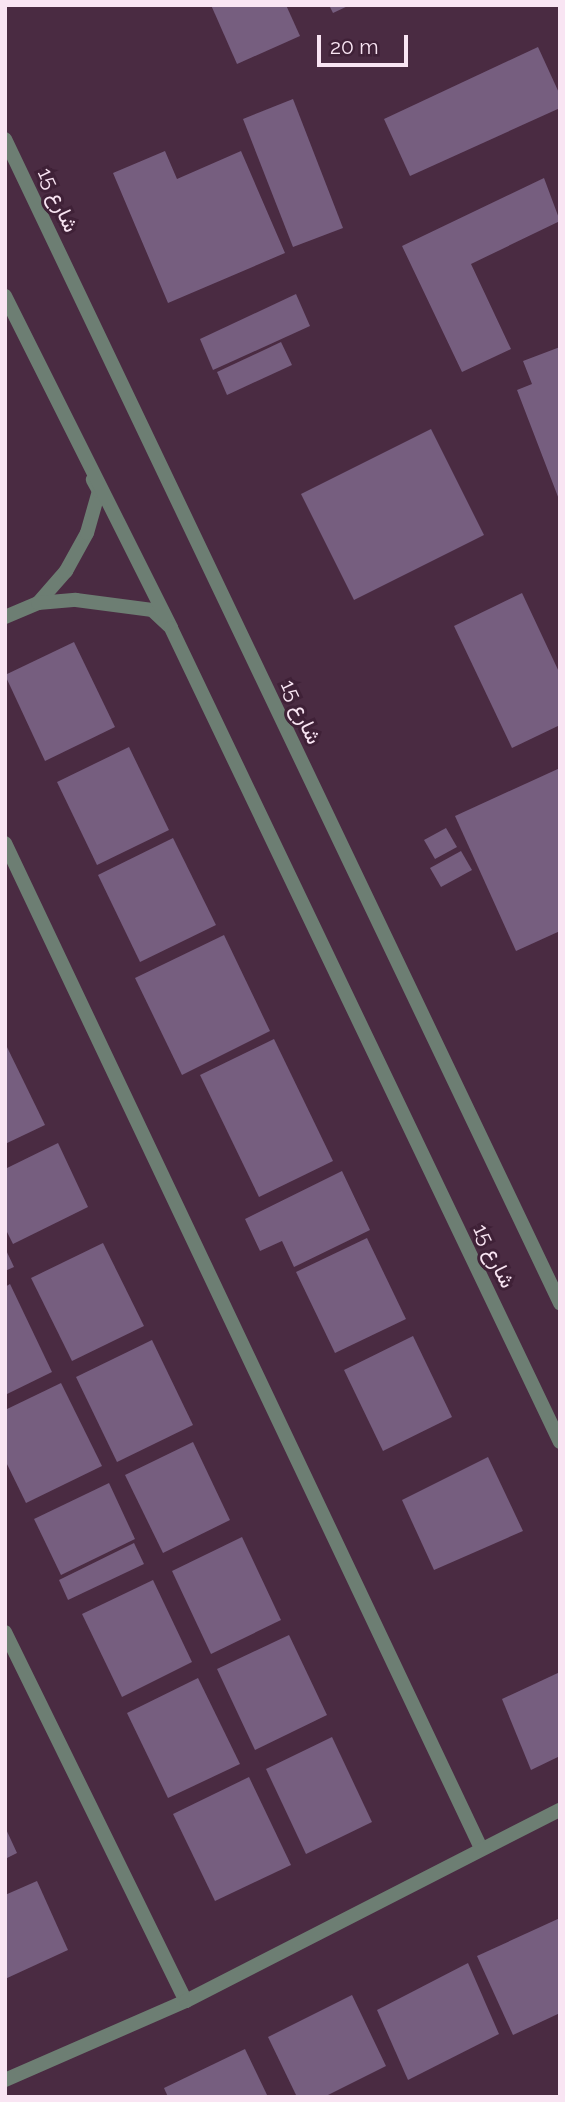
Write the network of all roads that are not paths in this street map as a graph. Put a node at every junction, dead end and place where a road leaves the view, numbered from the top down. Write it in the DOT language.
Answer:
graph roads {
  1 [pos="5,139"];
  2 [pos="5,297"];
  3 [pos="38,603"];
  4 [pos="5,617"];
  5 [pos="171,628"];
  6 [pos="5,843"];
  7 [pos="560,1303"];
  8 [pos="560,1442"];
  9 [pos="5,1632"];
  10 [pos="560,1810"];
  11 [pos="481,1848"];
  12 [pos="186,2001"];
  13 [pos="5,2080"];
  1 -- 7 [label="street, شارع 15"];
  2 -- 3 [label="street"];
  2 -- 5 [label="street, شارع 15"];
  3 -- 4 [label="street"];
  3 -- 5 [label="street"];
  5 -- 8 [label="street, شارع 15"];
  6 -- 11 [label="street"];
  9 -- 12 [label="street"];
  10 -- 11 [label="street"];
  11 -- 12 [label="street"];
  12 -- 13 [label="street"];
}
